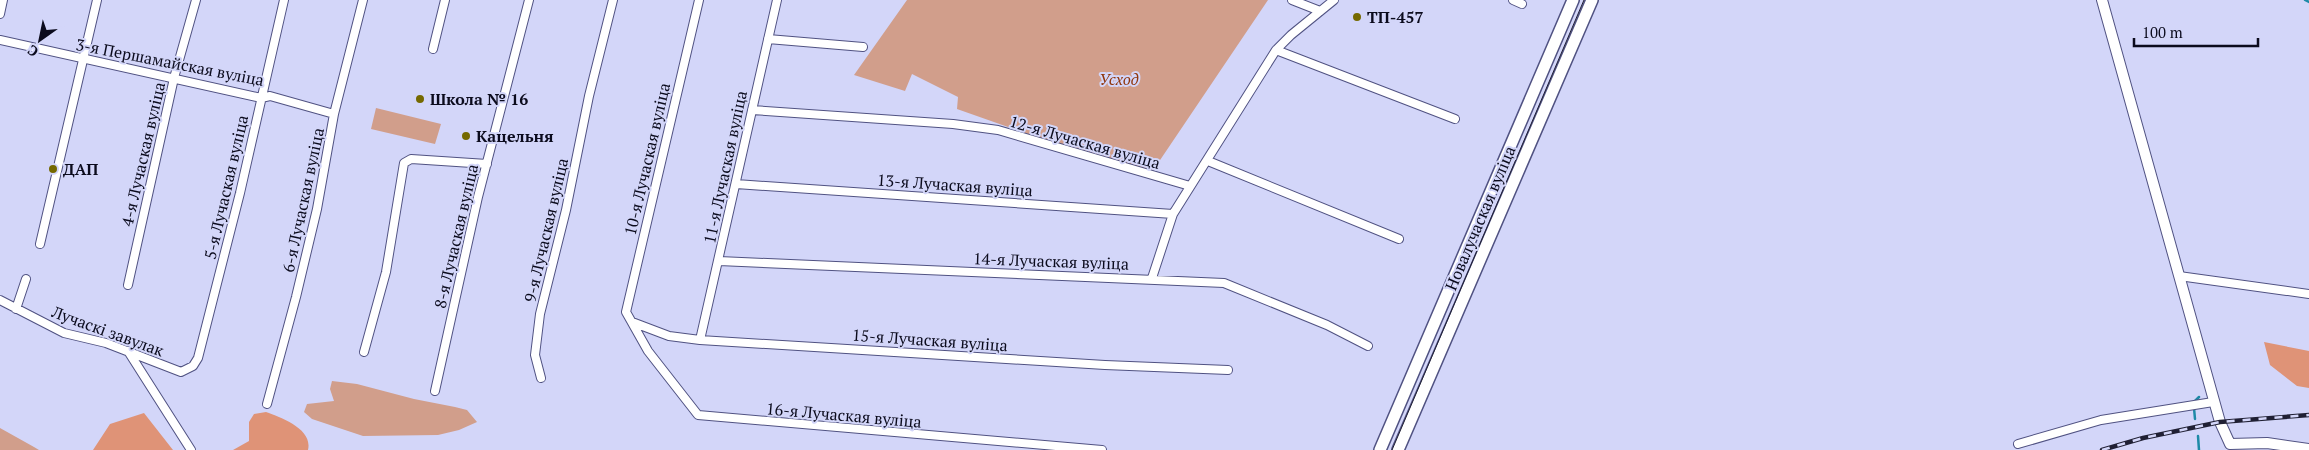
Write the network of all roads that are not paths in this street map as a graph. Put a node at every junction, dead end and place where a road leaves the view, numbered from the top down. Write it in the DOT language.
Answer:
graph roads {
  1 [pos="3,0"];
  2 [pos="97,0"];
  3 [pos="196,0"];
  4 [pos="284,0"];
  5 [pos="363,0"];
  6 [pos="445,0"];
  7 [pos="529,0"];
  8 [pos="613,0"];
  9 [pos="699,0"];
  10 [pos="777,0"];
  11 [pos="1292,0"];
  12 [pos="1334,0"];
  13 [pos="1513,0"];
  14 [pos="1573,0"];
  15 [pos="1592,0"];
  16 [pos="2102,0"];
  17 [pos="1522,4"];
  18 [pos="1320,11"];
  19 [pos="0,14"];
  20 [pos="768,39"];
  21 [pos="0,40"];
  22 [pos="863,47"];
  23 [pos="433,49"];
  24 [pos="1276,50"];
  25 [pos="83,59"];
  26 [pos="174,78"];
  27 [pos="261,98"];
  28 [pos="752,110"];
  29 [pos="334,114"];
  30 [pos="1455,119"];
  31 [pos="1208,161"];
  32 [pos="487,164"];
  33 [pos="736,184"];
  34 [pos="1190,186"];
  35 [pos="1173,214"];
  36 [pos="1399,240"];
  37 [pos="40,244"];
  38 [pos="719,260"];
  39 [pos="2179,276"];
  40 [pos="1152,278"];
  41 [pos="26,279"];
  42 [pos="128,285"];
  43 [pos="2309,294"];
  44 [pos="0,300"];
  45 [pos="16,309"];
  46 [pos="632,322"];
  47 [pos="700,340"];
  48 [pos="1368,346"];
  49 [pos="128,351"];
  50 [pos="364,352"];
  51 [pos="1228,370"];
  52 [pos="180,372"];
  53 [pos="541,378"];
  54 [pos="435,391"];
  55 [pos="2213,402"];
  56 [pos="267,404"];
  57 [pos="2018,444"];
  58 [pos="2230,447"];
  59 [pos="2309,449"];
  60 [pos="191,450"];
  61 [pos="1102,450"];
  62 [pos="1380,450"];
  63 [pos="1398,450"];
  1 -- 19 [label="street"];
  2 -- 25 [label="street"];
  3 -- 26 [label="street, 4-я Лучаская вуліца"];
  4 -- 27 [label="street, 5-я Лучаская вуліца"];
  5 -- 29 [label="street, 6-я Лучаская вуліца"];
  6 -- 23 [label="street"];
  7 -- 32 [label="street, 8-я Лучаская вуліца"];
  8 -- 53 [label="street, 9-я Лучаская вуліца"];
  9 -- 46 [label="street, 10-я Лучаская вуліца"];
  10 -- 20 [label="street, 11-я Лучаская вуліца"];
  11 -- 18 [label="street"];
  12 -- 18 [label="street"];
  13 -- 17 [label="street"];
  14 -- 62 [label="main road, Новалучаская вуліца"];
  15 -- 63 [label="main road, Новалучаская вуліца"];
  16 -- 39 [label="street"];
  18 -- 24 [label="street"];
  20 -- 22 [label="street"];
  20 -- 28 [label="street, 11-я Лучаская вуліца"];
  21 -- 25 [label="street, 3-я Першамайская вуліца"];
  24 -- 30 [label="street"];
  24 -- 31 [label="street"];
  25 -- 26 [label="street, 3-я Першамайская вуліца"];
  25 -- 37 [label="street"];
  26 -- 27 [label="street, 3-я Першамайская вуліца"];
  26 -- 42 [label="street, 4-я Лучаская вуліца"];
  27 -- 29 [label="street, 3-я Першамайская вуліца"];
  27 -- 52 [label="street, 5-я Лучаская вуліца"];
  28 -- 33 [label="street, 11-я Лучаская вуліца"];
  28 -- 34 [label="street, 12-я Лучаская вуліца"];
  29 -- 56 [label="street, 6-я Лучаская вуліца"];
  31 -- 34 [label="street"];
  31 -- 36 [label="street"];
  32 -- 50 [label="street"];
  32 -- 54 [label="street, 8-я Лучаская вуліца"];
  33 -- 35 [label="street, 13-я Лучаская вуліца"];
  33 -- 38 [label="street, 11-я Лучаская вуліца"];
  34 -- 35 [label="street"];
  35 -- 40 [label="street"];
  38 -- 40 [label="street, 14-я Лучаская вуліца"];
  38 -- 47 [label="street, 11-я Лучаская вуліца"];
  39 -- 43 [label="street"];
  39 -- 55 [label="street"];
  40 -- 48 [label="street, 14-я Лучаская вуліца"];
  41 -- 45 [label="street"];
  44 -- 45 [label="street, Лучаскі завулак"];
  45 -- 49 [label="street, Лучаскі завулак"];
  46 -- 47 [label="street, 15-я Лучаская вуліца"];
  46 -- 61 [label="street, 16-я Лучаская вуліца"];
  47 -- 51 [label="street, 15-я Лучаская вуліца"];
  49 -- 52 [label="street, Лучаскі завулак"];
  49 -- 60 [label="street"];
  55 -- 57 [label="street"];
  55 -- 58 [label="street"];
  58 -- 59 [label="street"];
}
